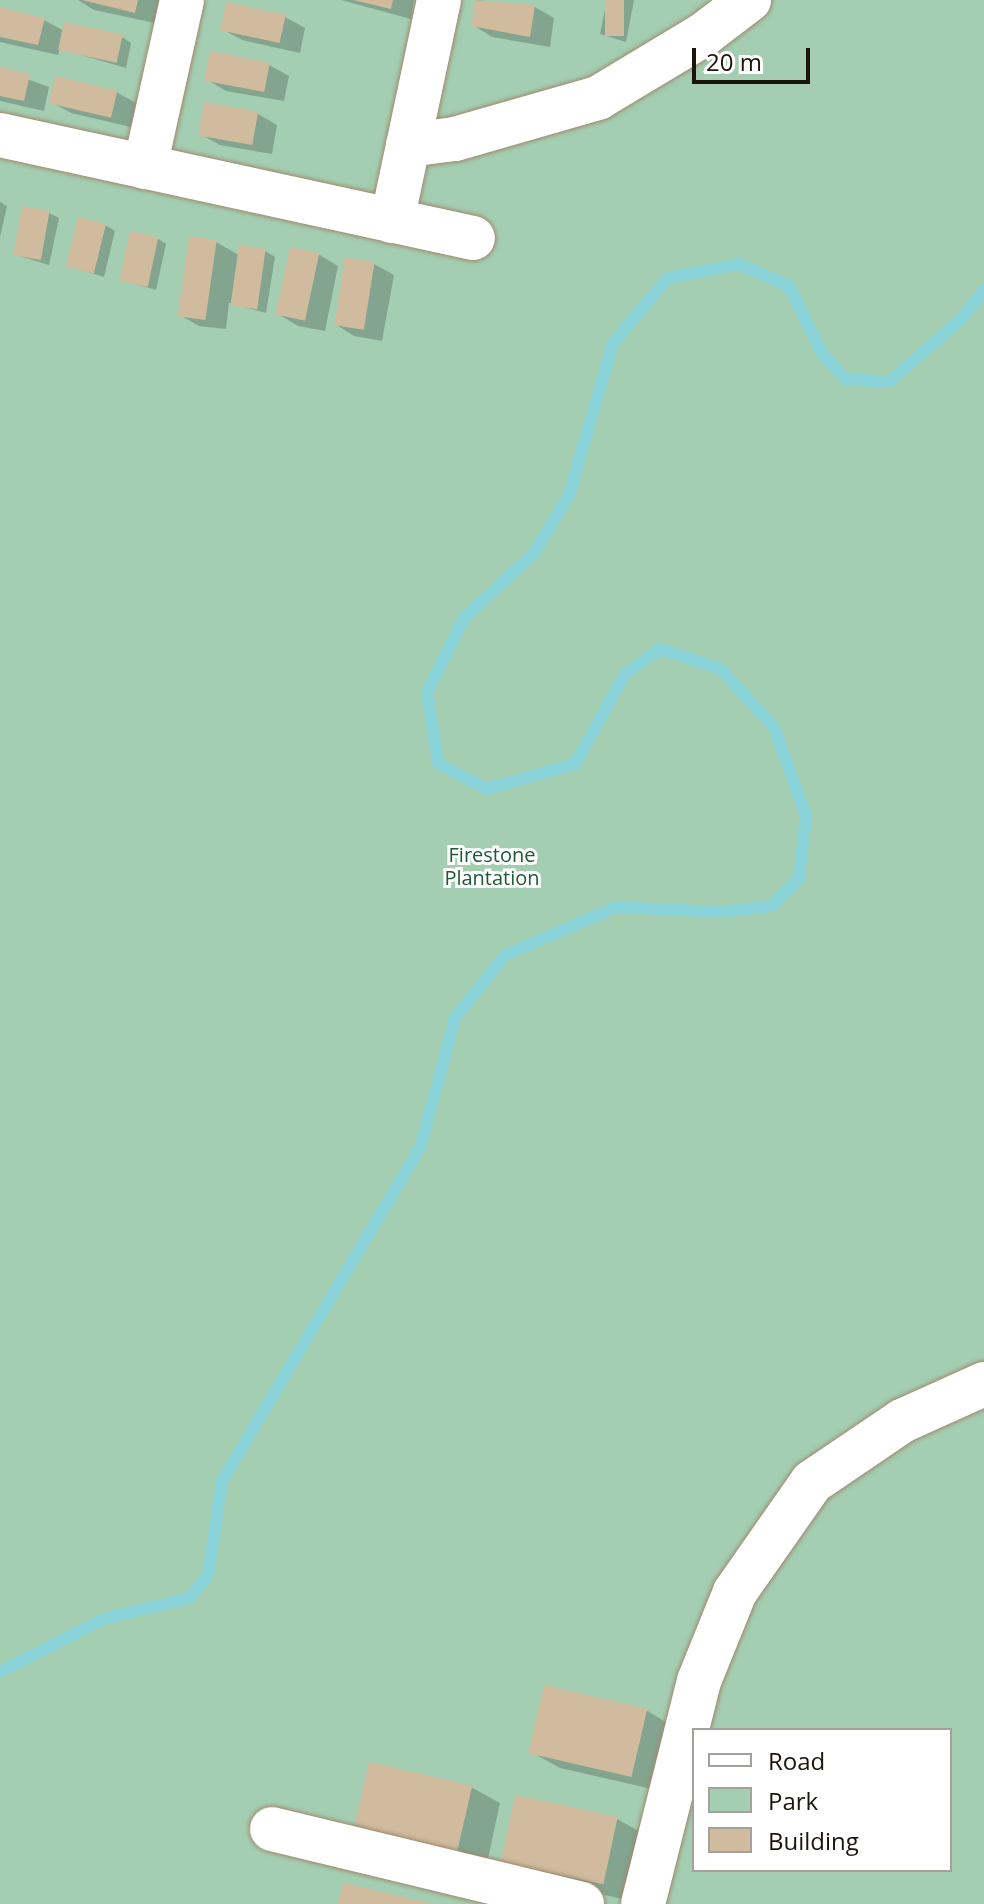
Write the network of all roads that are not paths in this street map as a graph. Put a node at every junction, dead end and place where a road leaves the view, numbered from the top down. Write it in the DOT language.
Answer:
graph roads {
  1 [pos="182,0"];
  2 [pos="439,0"];
  3 [pos="749,0"];
  4 [pos="0,135"];
  5 [pos="408,145"];
  6 [pos="145,167"];
  7 [pos="392,221"];
  8 [pos="473,238"];
  9 [pos="984,1384"];
  10 [pos="272,1829"];
  11 [pos="582,1904"];
  12 [pos="643,1904"];
  1 -- 6 [label="street"];
  2 -- 5 [label="street"];
  3 -- 5 [label="street"];
  4 -- 6 [label="street"];
  5 -- 7 [label="street"];
  6 -- 7 [label="street"];
  7 -- 8 [label="street"];
  9 -- 12 [label="street"];
  10 -- 11 [label="street"];
}
